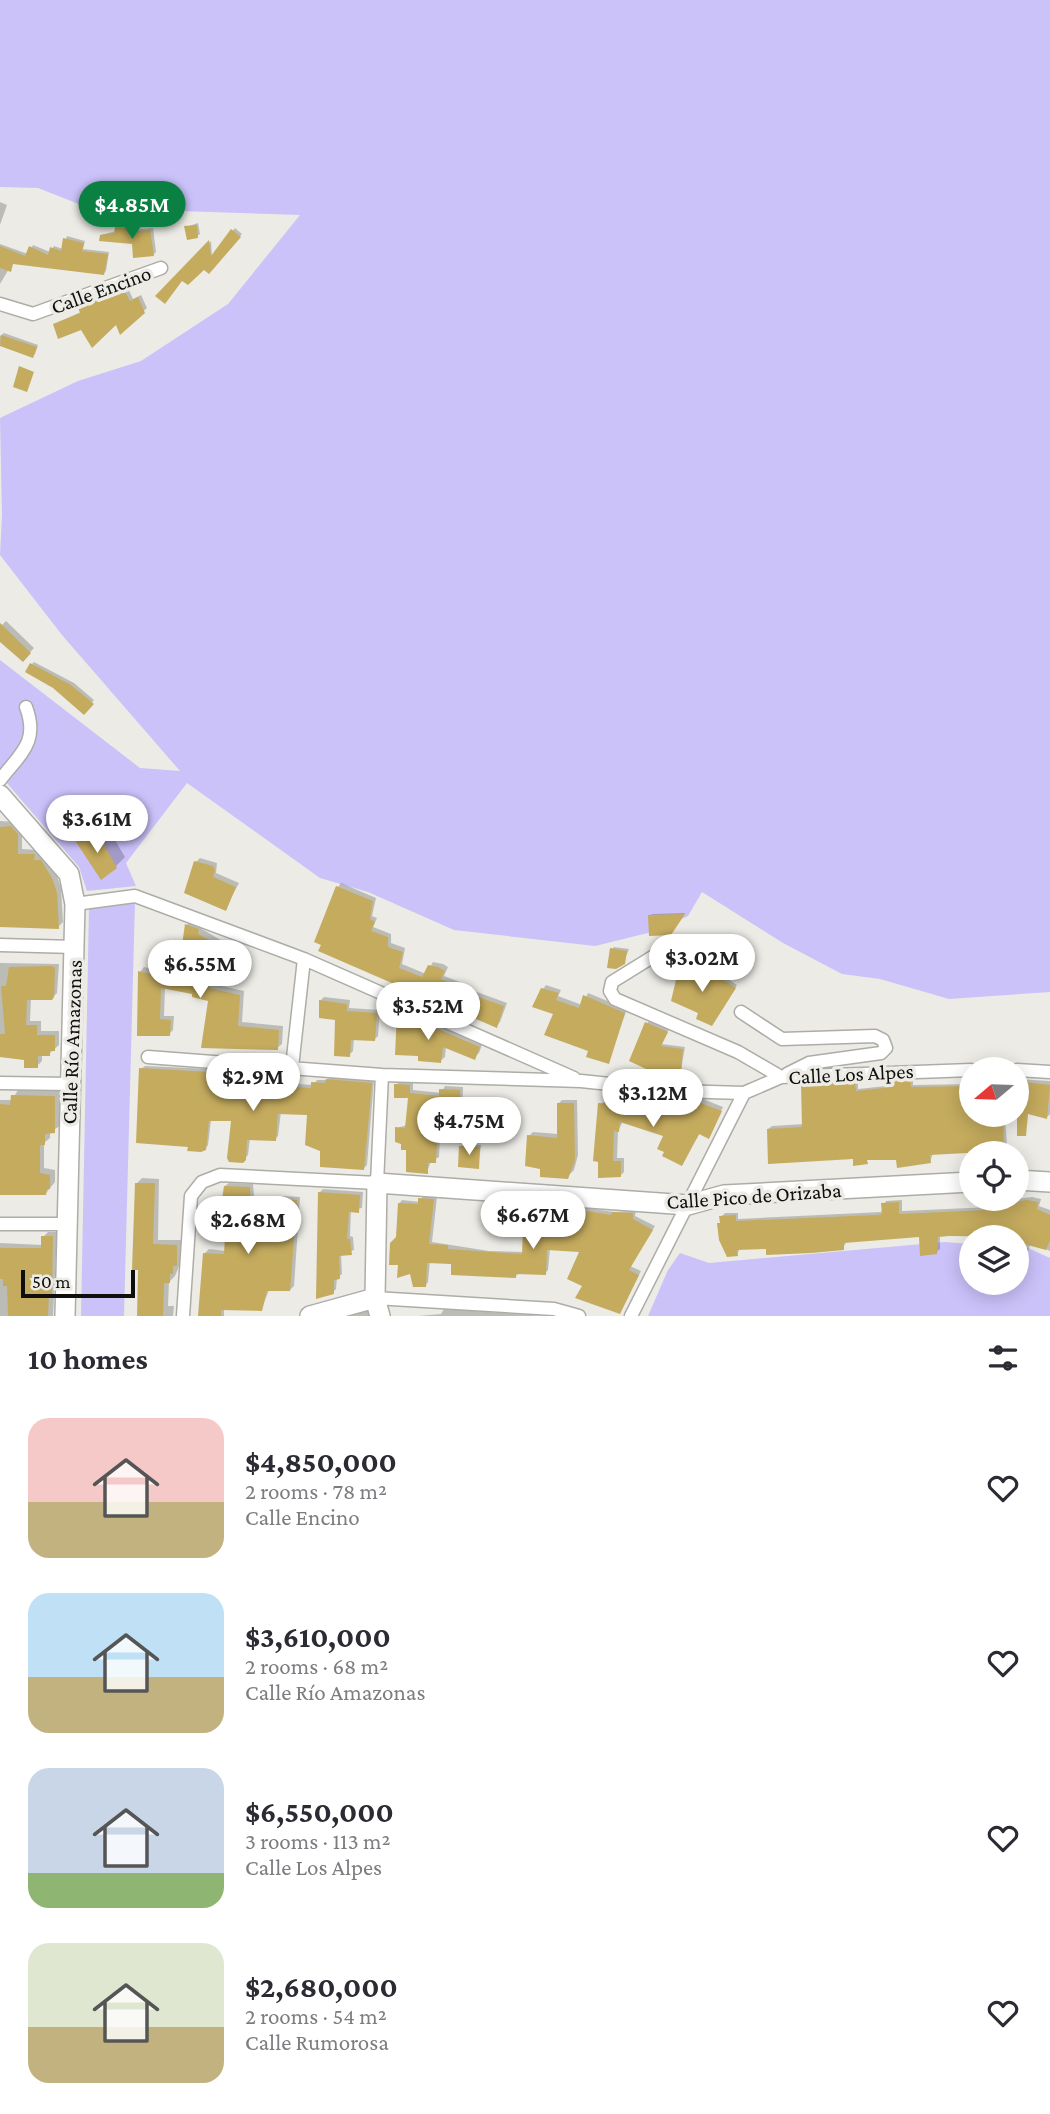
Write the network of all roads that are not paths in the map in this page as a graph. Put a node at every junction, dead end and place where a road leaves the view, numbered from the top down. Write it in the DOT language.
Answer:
graph roads {
  1 [pos="161,268"];
  2 [pos="0,304"];
  3 [pos="26,707"];
  4 [pos="0,780"];
  5 [pos="2,799"];
  6 [pos="75,904"];
  7 [pos="0,945"];
  8 [pos="75,947"];
  9 [pos="662,951"];
  10 [pos="304,959"];
  11 [pos="741,1012"];
  12 [pos="148,1057"];
  13 [pos="292,1067"];
  14 [pos="959,1070"];
  15 [pos="1029,1071"];
  16 [pos="1050,1072"];
  17 [pos="382,1075"];
  18 [pos="781,1077"];
  19 [pos="581,1081"];
  20 [pos="0,1083"];
  21 [pos="71,1084"];
  22 [pos="744,1093"];
  23 [pos="1029,1181"];
  24 [pos="1050,1182"];
  25 [pos="377,1183"];
  26 [pos="959,1183"];
  27 [pos="688,1205"];
  28 [pos="0,1224"];
  29 [pos="68,1224"];
  30 [pos="378,1307"];
  31 [pos="65,1316"];
  32 [pos="183,1316"];
  33 [pos="310,1316"];
  34 [pos="579,1316"];
  35 [pos="631,1316"];
  1 -- 2 [label="street, Calle Encino"];
  3 -- 4 [label="street"];
  5 -- 6 [label="street, Calle Río Amazonas"];
  6 -- 8 [label="street, Calle Río Amazonas"];
  6 -- 10 [label="street"];
  7 -- 8 [label="street"];
  8 -- 21 [label="street, Calle Río Amazonas"];
  9 -- 18 [label="street"];
  10 -- 13 [label="street"];
  10 -- 19 [label="street"];
  11 -- 18 [label="street"];
  12 -- 13 [label="street, Calle Los Alpes"];
  13 -- 17 [label="street, Calle Los Alpes"];
  14 -- 18 [label="street, Calle Los Alpes"];
  15 -- 16 [label="street"];
  17 -- 19 [label="street, Calle Los Alpes"];
  17 -- 25 [label="street"];
  18 -- 22 [label="street, Calle Los Alpes"];
  19 -- 22 [label="street, Calle Los Alpes"];
  20 -- 21 [label="street"];
  21 -- 29 [label="street, Calle Río Amazonas"];
  22 -- 27 [label="street"];
  23 -- 24 [label="street"];
  25 -- 27 [label="street, Calle Pico de Orizaba"];
  25 -- 30 [label="street"];
  25 -- 32 [label="street, Calle Pico de Orizaba"];
  26 -- 27 [label="street, Calle Pico de Orizaba"];
  27 -- 35 [label="street"];
  28 -- 29 [label="street"];
  29 -- 31 [label="street, Calle Río Amazonas"];
  30 -- 33 [label="street"];
  30 -- 34 [label="street"];
}
